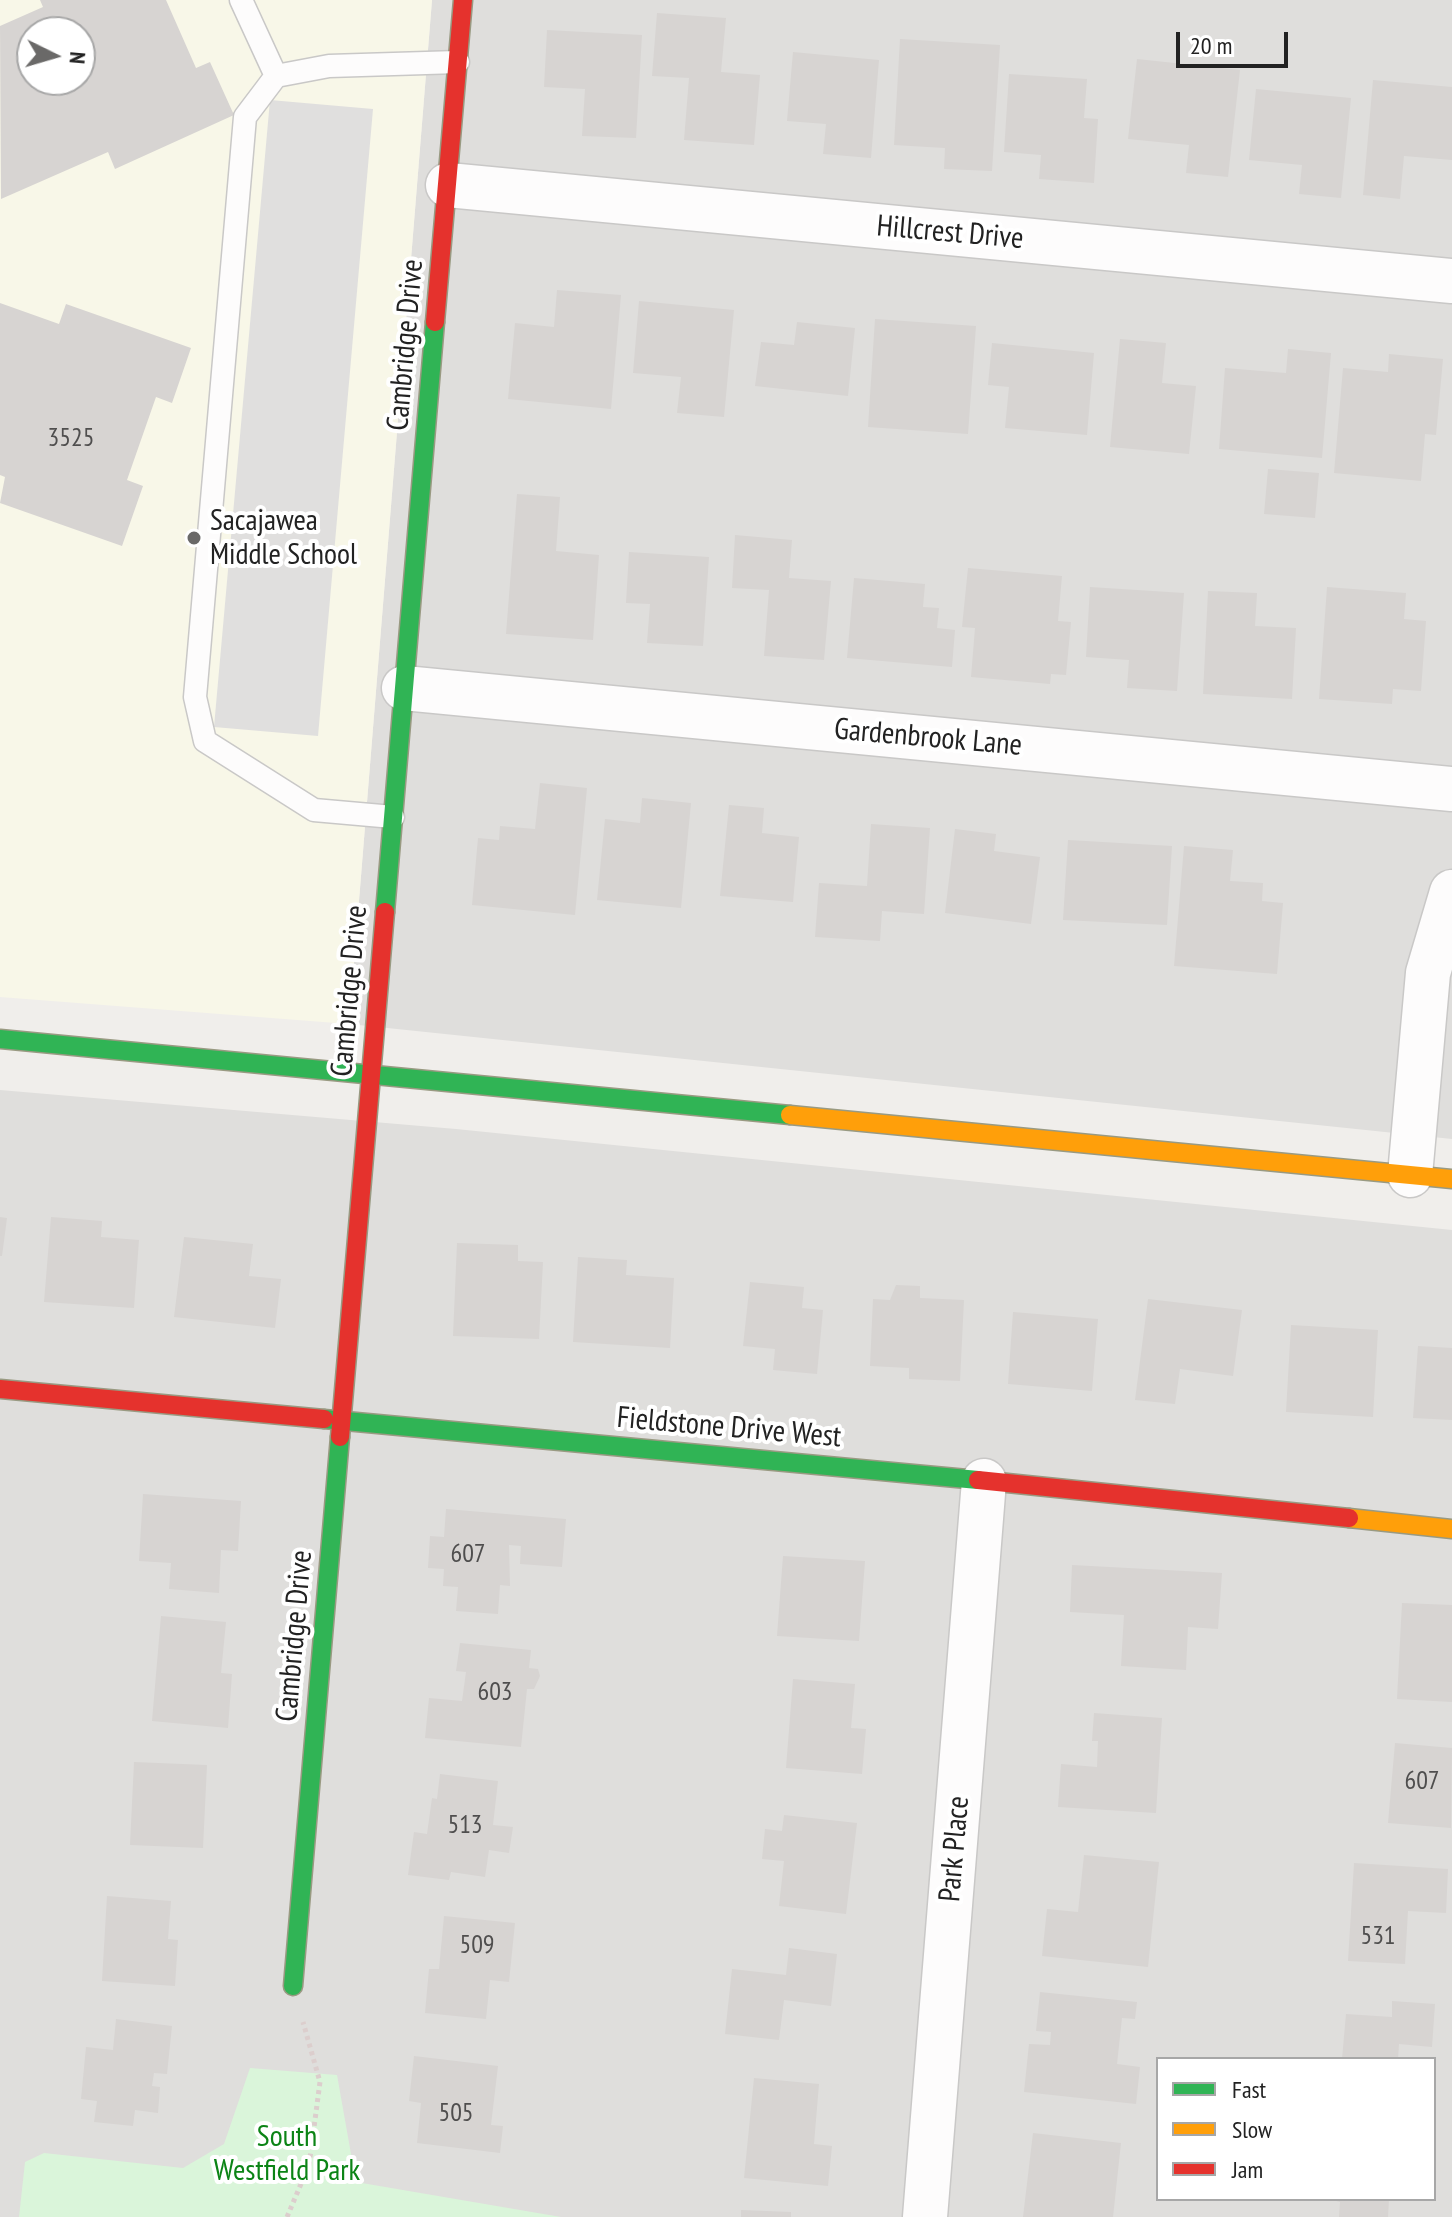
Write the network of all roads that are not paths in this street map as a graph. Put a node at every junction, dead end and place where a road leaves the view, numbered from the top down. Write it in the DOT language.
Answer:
graph roads {
  1 [pos="241,0"];
  2 [pos="463,0"];
  3 [pos="458,62"];
  4 [pos="276,76"];
  5 [pos="448,185"];
  6 [pos="1452,281"];
  7 [pos="404,688"];
  8 [pos="1452,789"];
  9 [pos="393,817"];
  10 [pos="1452,892"];
  11 [pos="0,1039"];
  12 [pos="371,1074"];
  13 [pos="1431,1177"];
  14 [pos="0,1389"];
  15 [pos="341,1420"];
  16 [pos="984,1481"];
  17 [pos="1452,1529"];
  18 [pos="293,1986"];
  19 [pos="925,2217"];
  1 -- 4 [label="lane"];
  2 -- 3 [label="street, Cambridge Drive"];
  3 -- 4 [label="lane"];
  3 -- 5 [label="street, Cambridge Drive"];
  4 -- 9 [label="lane"];
  5 -- 6 [label="street, Hillcrest Drive"];
  5 -- 7 [label="street, Cambridge Drive"];
  7 -- 8 [label="street, Gardenbrook Lane"];
  7 -- 9 [label="street, Cambridge Drive"];
  9 -- 12 [label="street, Cambridge Drive"];
  10 -- 13 [label="street"];
  11 -- 12 [label="street"];
  12 -- 13 [label="street"];
  12 -- 15 [label="street, Cambridge Drive"];
  14 -- 15 [label="street, Fieldstone Drive West"];
  15 -- 16 [label="street, Fieldstone Drive West"];
  15 -- 18 [label="street, Cambridge Drive"];
  16 -- 17 [label="street, Fieldstone Drive West"];
  16 -- 19 [label="street, Park Place"];
}
